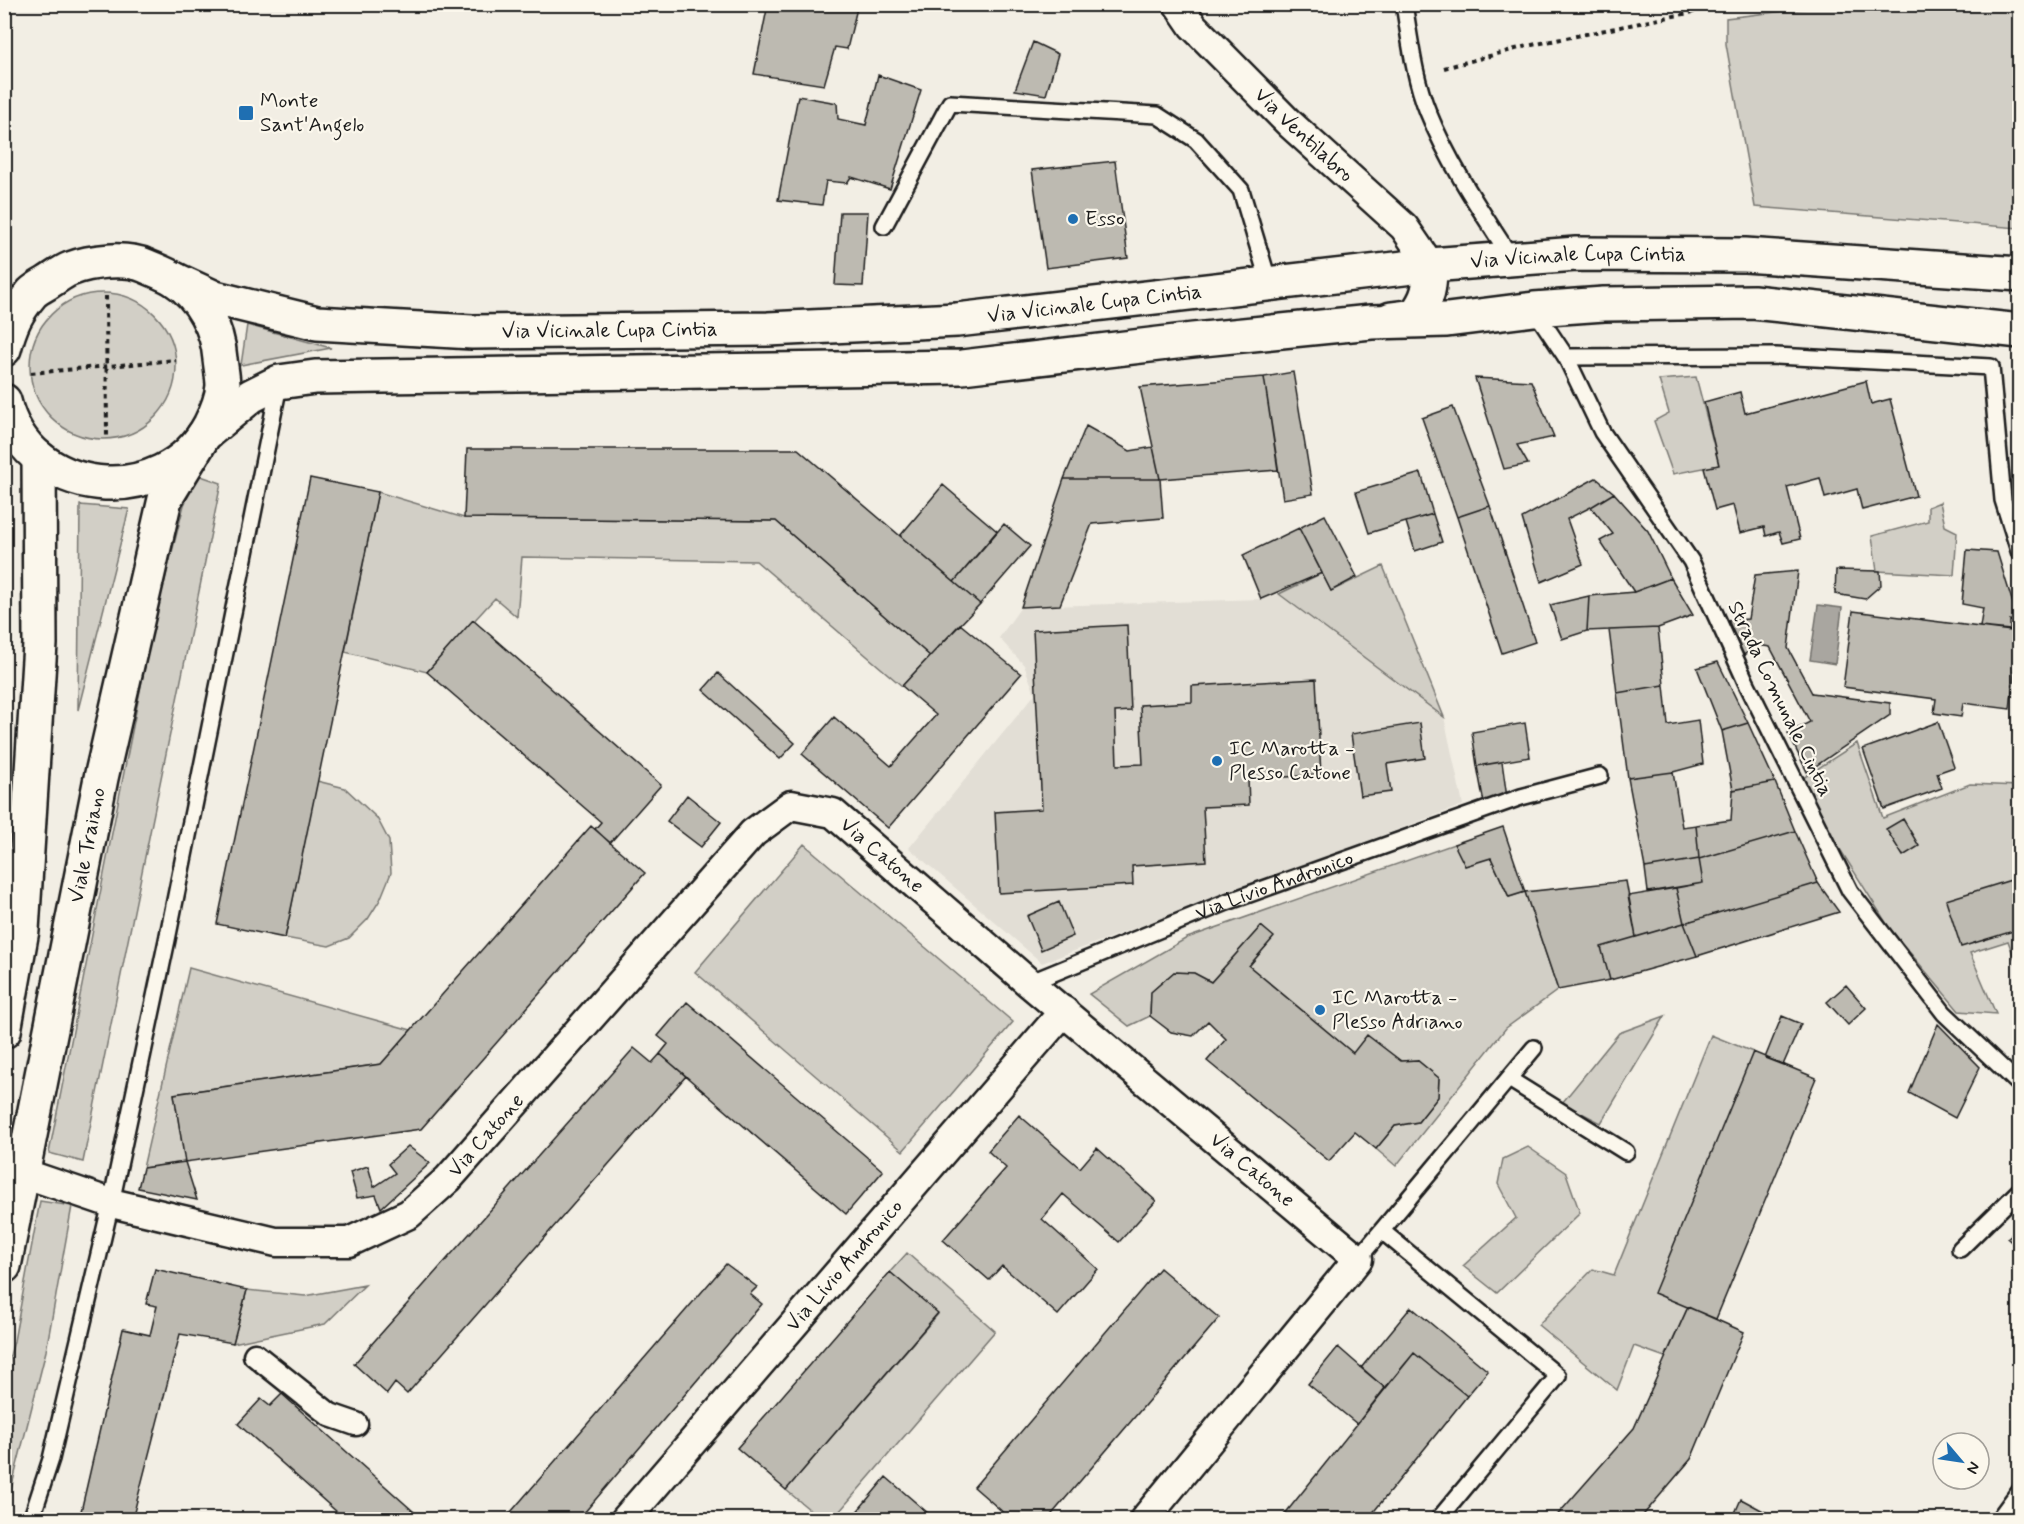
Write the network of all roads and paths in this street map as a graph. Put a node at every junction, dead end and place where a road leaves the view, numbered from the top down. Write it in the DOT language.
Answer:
graph roads {
  1 [pos="1178,4"];
  2 [pos="1404,4"];
  3 [pos="1733,4"];
  4 [pos="1418,75"];
  5 [pos="884,226"];
  6 [pos="1512,259"];
  7 [pos="1430,265"];
  8 [pos="70,269"];
  9 [pos="2019,274"];
  10 [pos="176,280"];
  11 [pos="1269,283"];
  12 [pos="4,290"];
  13 [pos="106,292"];
  14 [pos="1534,309"];
  15 [pos="1371,322"];
  16 [pos="2019,331"];
  17 [pos="4,349"];
  18 [pos="1566,357"];
  19 [pos="176,360"];
  20 [pos="107,367"];
  21 [pos="30,373"];
  22 [pos="279,382"];
  23 [pos="4,401"];
  24 [pos="204,435"];
  25 [pos="107,439"];
  26 [pos="39,458"];
  27 [pos="2019,554"];
  28 [pos="1600,776"];
  29 [pos="1029,982"];
  30 [pos="1064,1011"];
  31 [pos="4,1031"];
  32 [pos="1534,1048"];
  33 [pos="1509,1079"];
  34 [pos="2019,1085"];
  35 [pos="1626,1152"];
  36 [pos="14,1170"];
  37 [pos="2019,1190"];
  38 [pos="111,1203"];
  39 [pos="1382,1231"];
  40 [pos="1960,1249"];
  41 [pos="1358,1259"];
  42 [pos="4,1266"];
  43 [pos="255,1354"];
  44 [pos="356,1424"];
  45 [pos="2019,1490"];
  46 [pos="31,1520"];
  47 [pos="626,1520"];
  48 [pos="1144,1520"];
  49 [pos="1438,1520"];
  50 [pos="1998,1520"];
  1 -- 7 [label="street, Via Ventilabro"];
  2 -- 4 [label="lane"];
  3 -- 4 [label="path"];
  4 -- 6 [label="lane"];
  5 -- 11 [label="lane"];
  6 -- 7 [label="main road, Via Vicinale Cupa Cintia"];
  6 -- 9 [label="main road, Via Vicinale Cupa Cintia"];
  7 -- 11 [label="main road, Via Vicinale Cupa Cintia"];
  7 -- 15 [label="main road"];
  8 -- 10 [label="main road, Via Vicinale Cupa Cintia"];
  8 -- 12 [label="main road"];
  8 -- 17 [label="main road"];
  10 -- 11 [label="main road, Via Vicinale Cupa Cintia"];
  10 -- 24 [label="main road"];
  13 -- 20 [label="path"];
  14 -- 15 [label="main road, Via Vicinale Cupa Cintia"];
  14 -- 16 [label="main road, Via Vicinale Cupa Cintia"];
  14 -- 18 [label="lane, Strada Comunale Cintia"];
  15 -- 22 [label="main road, Via Vicinale Cupa Cintia"];
  18 -- 27 [label="lane"];
  18 -- 34 [label="lane, Strada Comunale Cintia"];
  19 -- 20 [label="path"];
  20 -- 21 [label="path"];
  20 -- 25 [label="path"];
  22 -- 24 [label="main road, Via Vicinale Cupa Cintia"];
  22 -- 38 [label="lane"];
  23 -- 26 [label="main road"];
  24 -- 26 [label="main road"];
  24 -- 36 [label="main road, Viale Traiano"];
  26 -- 31 [label="main road"];
  28 -- 29 [label="lane, Via Livio Andronico"];
  29 -- 30 [label="street, Via Catone"];
  29 -- 38 [label="street, Via Catone"];
  30 -- 41 [label="street, Via Catone"];
  30 -- 47 [label="street, Via Livio Andronico"];
  32 -- 33 [label="lane"];
  33 -- 35 [label="lane"];
  33 -- 39 [label="lane"];
  36 -- 38 [label="street, Via Catone"];
  36 -- 42 [label="main road, Viale Traiano"];
  37 -- 40 [label="lane"];
  38 -- 46 [label="lane"];
  39 -- 41 [label="lane"];
  39 -- 49 [label="lane"];
  41 -- 48 [label="street"];
  43 -- 44 [label="street"];
  45 -- 50 [label="lane"];
}
